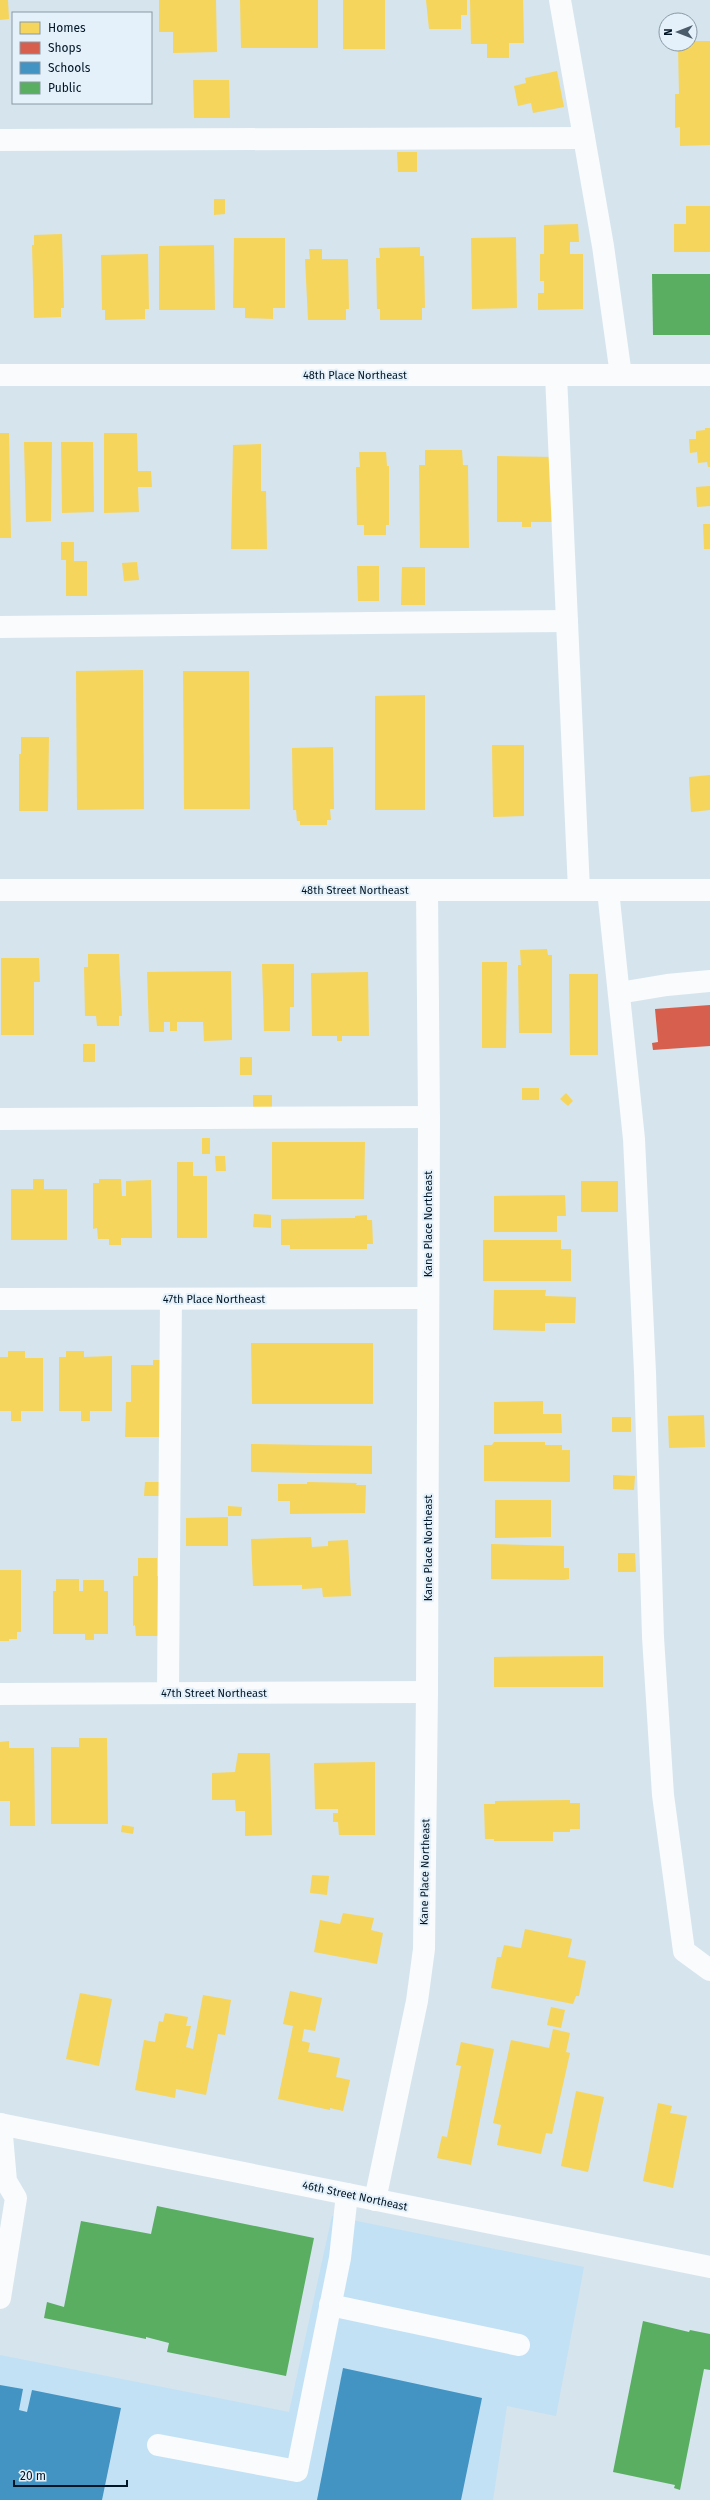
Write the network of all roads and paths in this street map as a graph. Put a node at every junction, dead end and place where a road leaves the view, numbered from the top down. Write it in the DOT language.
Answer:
graph roads {
  1 [pos="560,0"];
  2 [pos="584,138"];
  3 [pos="0,140"];
  4 [pos="0,375"];
  5 [pos="556,375"];
  6 [pos="621,375"];
  7 [pos="710,375"];
  8 [pos="567,621"];
  9 [pos="0,627"];
  10 [pos="0,890"];
  11 [pos="427,890"];
  12 [pos="579,890"];
  13 [pos="608,890"];
  14 [pos="710,890"];
  15 [pos="710,981"];
  16 [pos="619,993"];
  17 [pos="429,1117"];
  18 [pos="0,1119"];
  19 [pos="428,1298"];
  20 [pos="0,1299"];
  21 [pos="171,1299"];
  22 [pos="427,1692"];
  23 [pos="168,1693"];
  24 [pos="0,1694"];
  25 [pos="710,1970"];
  26 [pos="1,2124"];
  27 [pos="347,2194"];
  28 [pos="375,2200"];
  29 [pos="710,2267"];
  30 [pos="0,2298"];
  31 [pos="330,2305"];
  32 [pos="519,2345"];
  33 [pos="158,2445"];
  1 -- 2 [label="street"];
  2 -- 3 [label="street"];
  2 -- 6 [label="street"];
  4 -- 5 [label="street, 48th Place Northeast"];
  5 -- 6 [label="street, 48th Place Northeast"];
  5 -- 8 [label="street"];
  6 -- 7 [label="street, 48th Place Northeast"];
  8 -- 9 [label="street"];
  8 -- 12 [label="street"];
  10 -- 11 [label="street, 48th Street Northeast"];
  11 -- 12 [label="street, 48th Street Northeast"];
  11 -- 17 [label="street, Kane Place Northeast"];
  12 -- 13 [label="street, 48th Street Northeast"];
  13 -- 14 [label="street, 48th Street Northeast"];
  13 -- 16 [label="street"];
  15 -- 16 [label="street"];
  16 -- 25 [label="street"];
  17 -- 18 [label="street"];
  17 -- 19 [label="street, Kane Place Northeast"];
  19 -- 21 [label="street, 47th Place Northeast"];
  19 -- 22 [label="street, Kane Place Northeast"];
  20 -- 21 [label="street, 47th Place Northeast"];
  21 -- 23 [label="street"];
  22 -- 23 [label="street, 47th Street Northeast"];
  22 -- 28 [label="street, Kane Place Northeast"];
  23 -- 24 [label="street, 47th Street Northeast"];
  26 -- 27 [label="street, 46th Street Northeast"];
  26 -- 30 [label="street"];
  27 -- 28 [label="street, 46th Street Northeast"];
  27 -- 31 [label="street"];
  28 -- 29 [label="street, 46th Street Northeast"];
  31 -- 32 [label="street"];
  31 -- 33 [label="street"];
}
